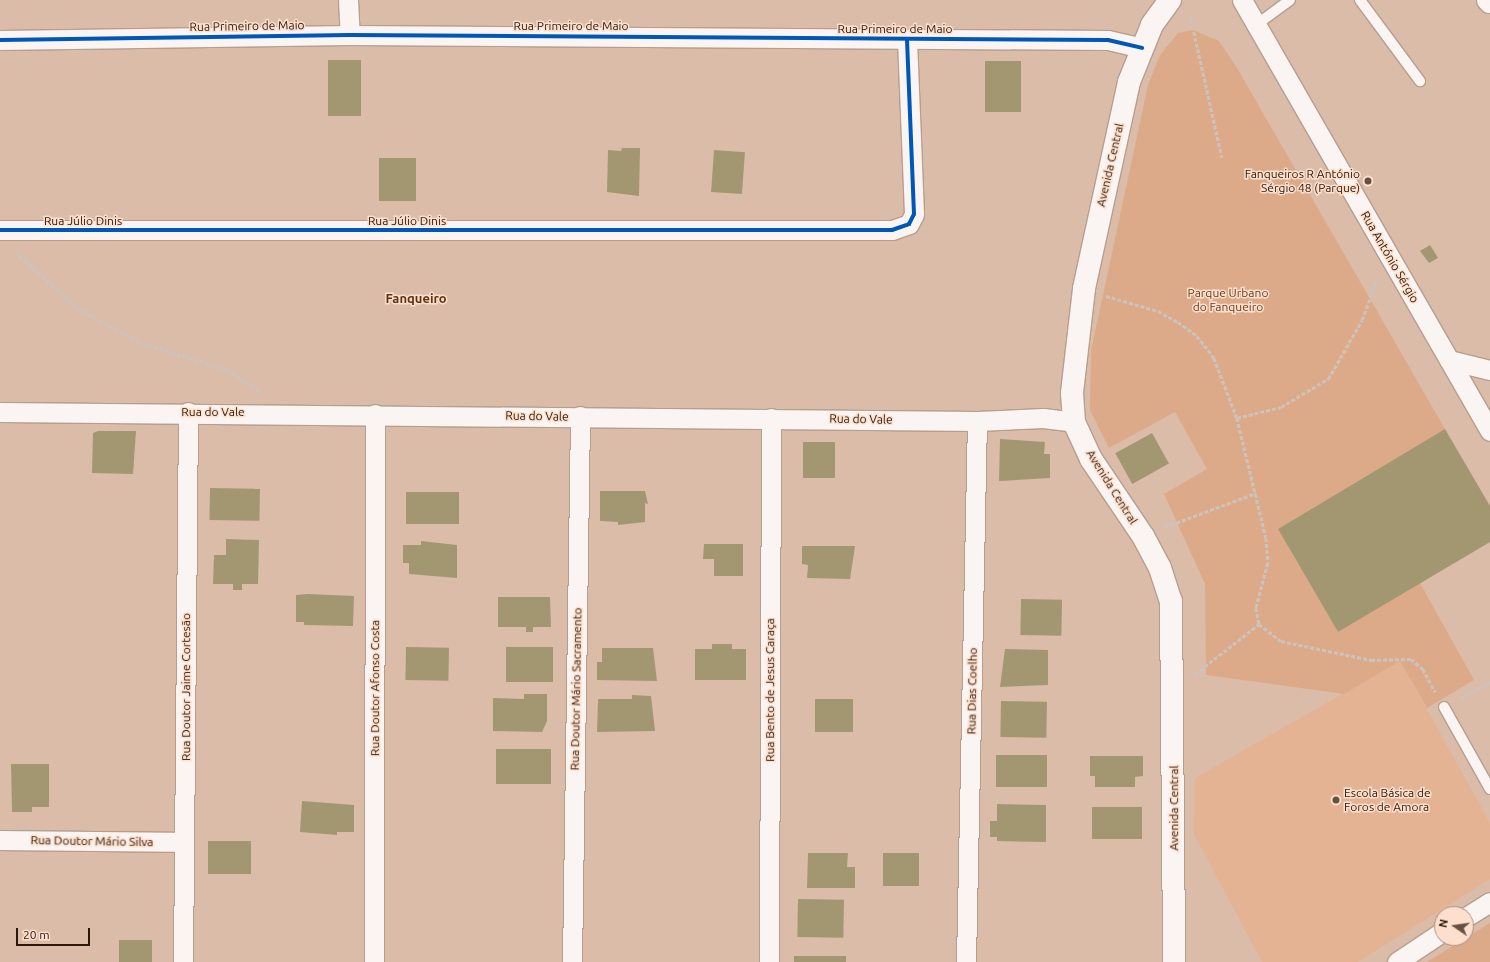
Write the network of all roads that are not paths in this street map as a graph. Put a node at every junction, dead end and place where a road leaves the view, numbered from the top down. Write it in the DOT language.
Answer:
graph roads {
  1 [pos="348,0"];
  2 [pos="1242,0"];
  3 [pos="1290,0"];
  4 [pos="1360,0"];
  5 [pos="1178,5"];
  6 [pos="1256,25"];
  7 [pos="350,35"];
  8 [pos="907,39"];
  9 [pos="0,40"];
  10 [pos="1142,48"];
  11 [pos="1420,81"];
  12 [pos="0,230"];
  13 [pos="1449,360"];
  14 [pos="1490,370"];
  15 [pos="0,412"];
  16 [pos="188,412"];
  17 [pos="375,414"];
  18 [pos="580,416"];
  19 [pos="771,418"];
  20 [pos="977,421"];
  21 [pos="1074,422"];
  22 [pos="1490,431"];
  23 [pos="1444,707"];
  24 [pos="1490,789"];
  25 [pos="0,840"];
  26 [pos="184,842"];
  27 [pos="1490,902"];
  28 [pos="1474,912"];
  29 [pos="1434,938"];
  30 [pos="1400,961"];
  31 [pos="183,962"];
  32 [pos="374,962"];
  33 [pos="572,962"];
  34 [pos="770,962"];
  35 [pos="966,962"];
  36 [pos="1174,962"];
  1 -- 7 [label="street"];
  2 -- 6 [label="street, Rua António Sérgio"];
  3 -- 6 [label="lane"];
  4 -- 11 [label="lane"];
  5 -- 10 [label="street, Avenida Central"];
  6 -- 13 [label="street, Rua António Sérgio"];
  7 -- 8 [label="street, Rua Primeiro de Maio"];
  7 -- 9 [label="street, Rua Primeiro de Maio"];
  8 -- 10 [label="street, Rua Primeiro de Maio"];
  8 -- 12 [label="street, Rua Júlio Dinis"];
  10 -- 21 [label="street, Avenida Central"];
  13 -- 14 [label="street"];
  13 -- 22 [label="street, Rua António Sérgio"];
  15 -- 16 [label="street, Rua do Vale"];
  16 -- 17 [label="street, Rua do Vale"];
  16 -- 26 [label="street, Rua Doutor Jaime Cortesão"];
  17 -- 18 [label="street, Rua do Vale"];
  17 -- 32 [label="street, Rua Doutor Afonso Costa"];
  18 -- 19 [label="street, Rua do Vale"];
  18 -- 33 [label="street, Rua Doutor Mário Sacramento"];
  19 -- 20 [label="street, Rua do Vale"];
  19 -- 34 [label="street, Rua Bento de Jesus Caraça"];
  20 -- 21 [label="street, Rua do Vale"];
  20 -- 35 [label="street, Rua Dias Coelho"];
  21 -- 36 [label="street, Avenida Central"];
  23 -- 24 [label="lane"];
  25 -- 26 [label="street, Rua Doutor Mário Silva"];
  26 -- 31 [label="street, Rua Doutor Jaime Cortesão"];
  27 -- 28 [label="street"];
  29 -- 30 [label="street"];
}
